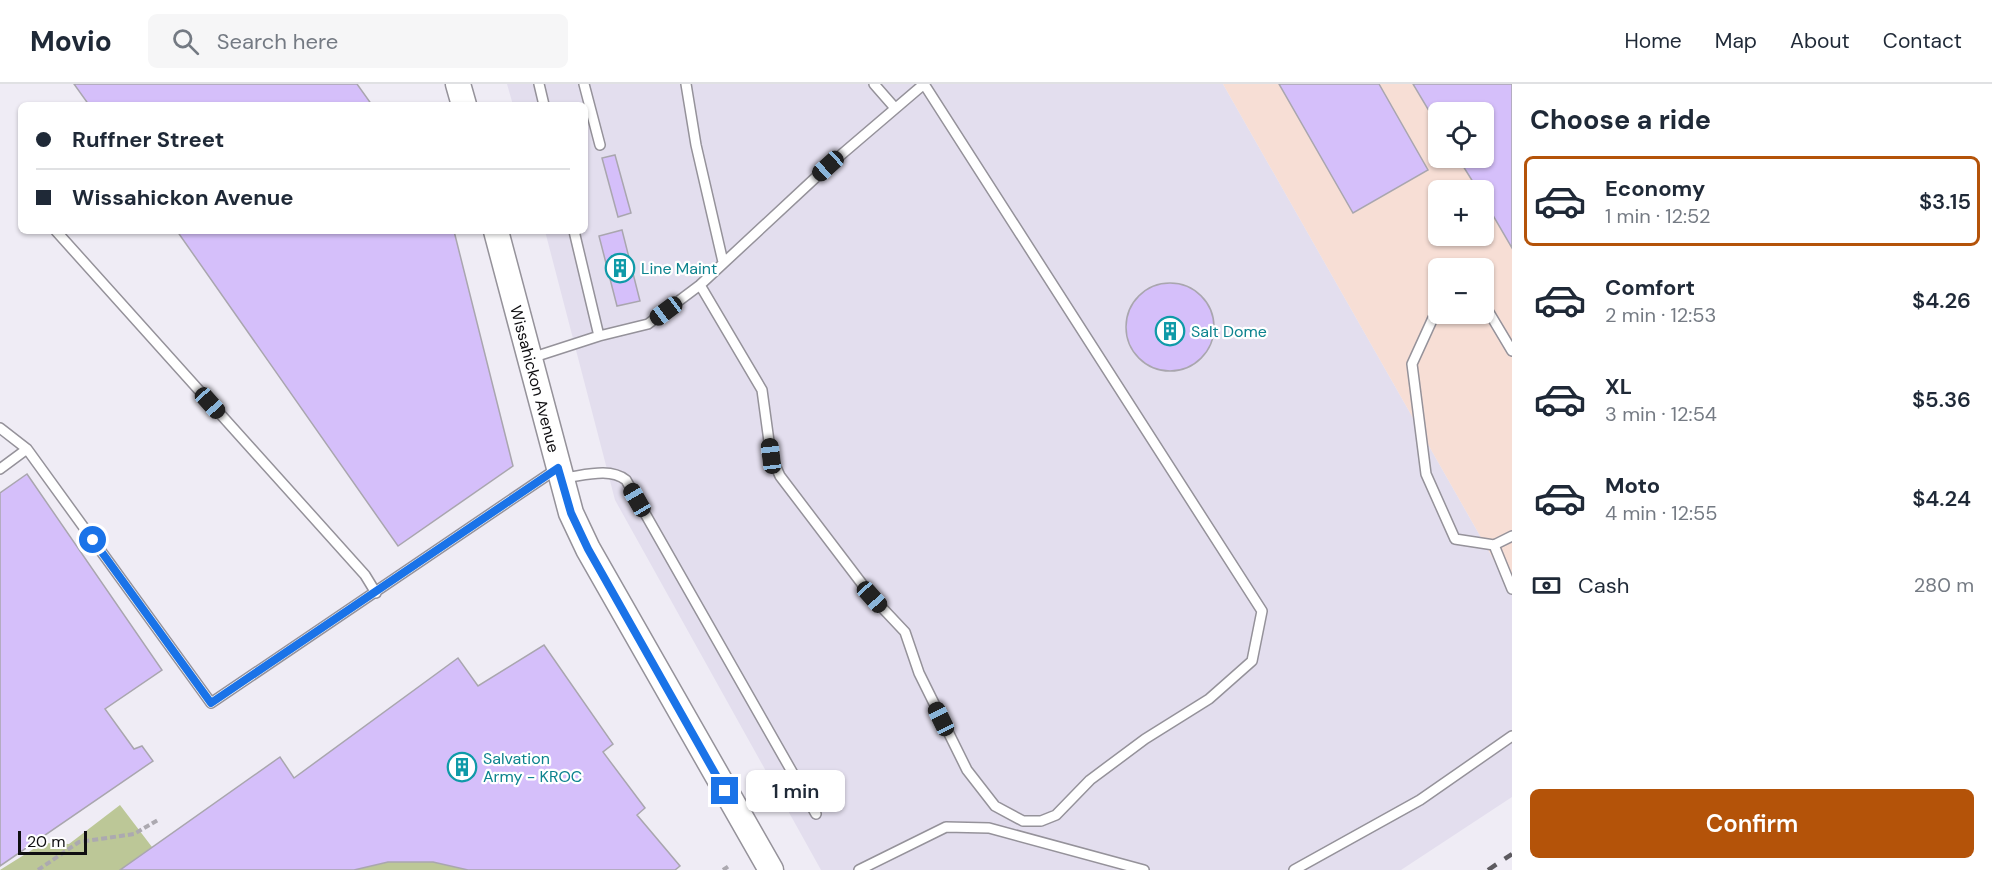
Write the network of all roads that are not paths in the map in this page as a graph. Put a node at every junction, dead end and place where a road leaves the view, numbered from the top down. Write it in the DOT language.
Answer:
graph roads {
  1 [pos="458,84"];
  2 [pos="539,84"];
  3 [pos="584,84"];
  4 [pos="686,84"];
  5 [pos="874,84"];
  6 [pos="924,84"];
  7 [pos="463,102"];
  8 [pos="543,102"];
  9 [pos="895,108"];
  10 [pos="600,145"];
  11 [pos="59,234"];
  12 [pos="497,234"];
  13 [pos="575,234"];
  14 [pos="723,262"];
  15 [pos="700,285"];
  16 [pos="1494,321"];
  17 [pos="1430,324"];
  18 [pos="599,336"];
  19 [pos="1512,351"];
  20 [pos="528,359"];
  21 [pos="0,428"];
  22 [pos="27,449"];
  23 [pos="0,469"];
  24 [pos="560,473"];
  25 [pos="1512,536"];
  26 [pos="1494,545"];
  27 [pos="1512,589"];
  28 [pos="376,593"];
  29 [pos="1512,736"];
  30 [pos="816,814"];
  31 [pos="771,870"];
  32 [pos="859,870"];
  33 [pos="1144,870"];
  34 [pos="1294,870"];
  1 -- 7 [label="street"];
  2 -- 8 [label="lane"];
  3 -- 10 [label="lane"];
  4 -- 14 [label="lane"];
  5 -- 9 [label="lane"];
  6 -- 9 [label="lane"];
  6 -- 15 [label="lane"];
  9 -- 14 [label="lane"];
  11 -- 28 [label="lane"];
  12 -- 20 [label="street, Wissahickon Avenue"];
  13 -- 18 [label="lane"];
  14 -- 15 [label="lane"];
  15 -- 18 [label="lane"];
  16 -- 19 [label="lane"];
  17 -- 26 [label="lane"];
  18 -- 20 [label="lane"];
  20 -- 24 [label="street, Wissahickon Avenue"];
  21 -- 22 [label="lane"];
  22 -- 23 [label="lane"];
  22 -- 28 [label="lane"];
  24 -- 28 [label="lane"];
  24 -- 30 [label="lane"];
  24 -- 31 [label="street, Wissahickon Avenue"];
  25 -- 26 [label="lane"];
  26 -- 27 [label="lane"];
  29 -- 34 [label="lane"];
  32 -- 33 [label="lane"];
}
